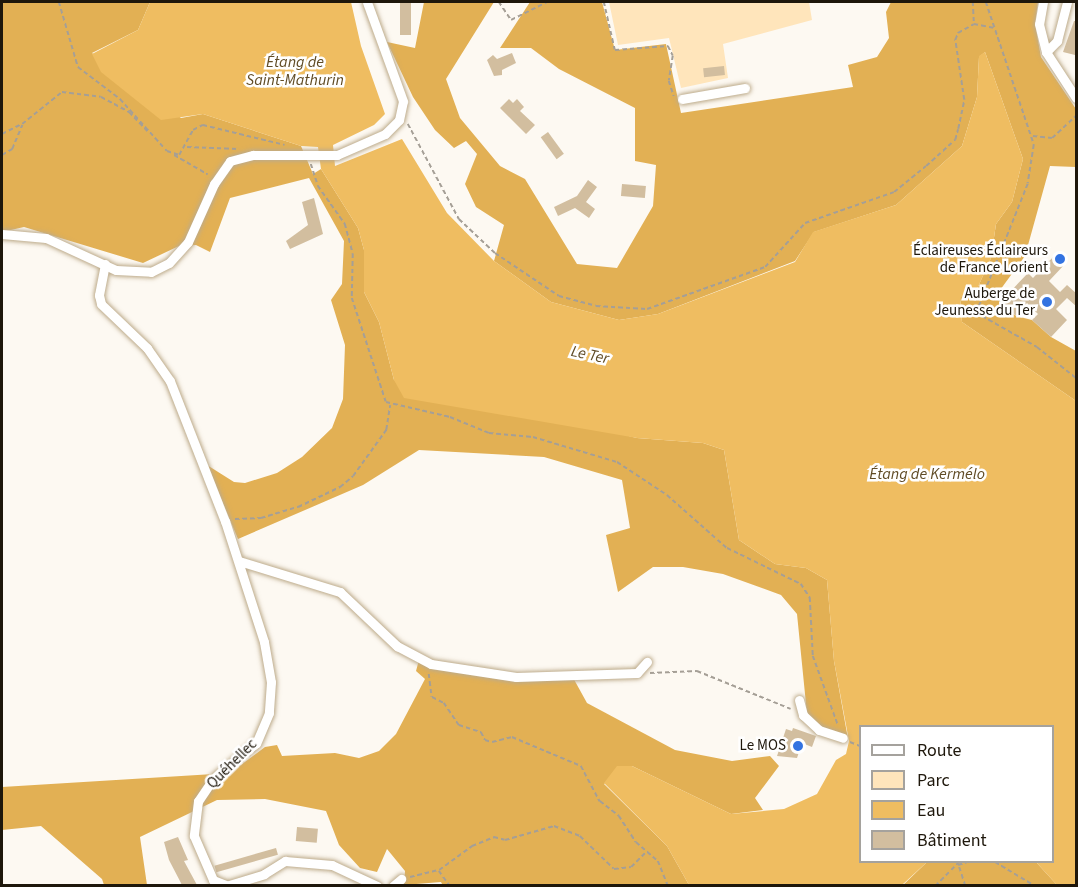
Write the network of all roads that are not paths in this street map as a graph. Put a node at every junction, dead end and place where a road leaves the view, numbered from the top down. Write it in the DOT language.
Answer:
graph roads {
  1 [pos="367,2"];
  2 [pos="1043,2"];
  3 [pos="1067,2"];
  4 [pos="1046,52"];
  5 [pos="745,88"];
  6 [pos="1077,98"];
  7 [pos="682,99"];
  8 [pos="2,234"];
  9 [pos="105,264"];
  10 [pos="239,561"];
  11 [pos="647,662"];
  12 [pos="799,700"];
  13 [pos="846,740"];
  14 [pos="264,874"];
  15 [pos="229,885"];
  16 [pos="266,885"];
  17 [pos="377,885"];
  1 -- 9 [label="street"];
  2 -- 4 [label="street"];
  3 -- 4 [label="street"];
  4 -- 6 [label="street"];
  5 -- 7 [label="street"];
  8 -- 9 [label="street"];
  9 -- 10 [label="street, Quéhellec"];
  10 -- 11 [label="street"];
  10 -- 15 [label="street, Quéhellec"];
  12 -- 13 [label="street"];
  14 -- 15 [label="street, Quéhellec"];
  14 -- 16 [label="street"];
  14 -- 17 [label="street, Quéhellec"];
}
